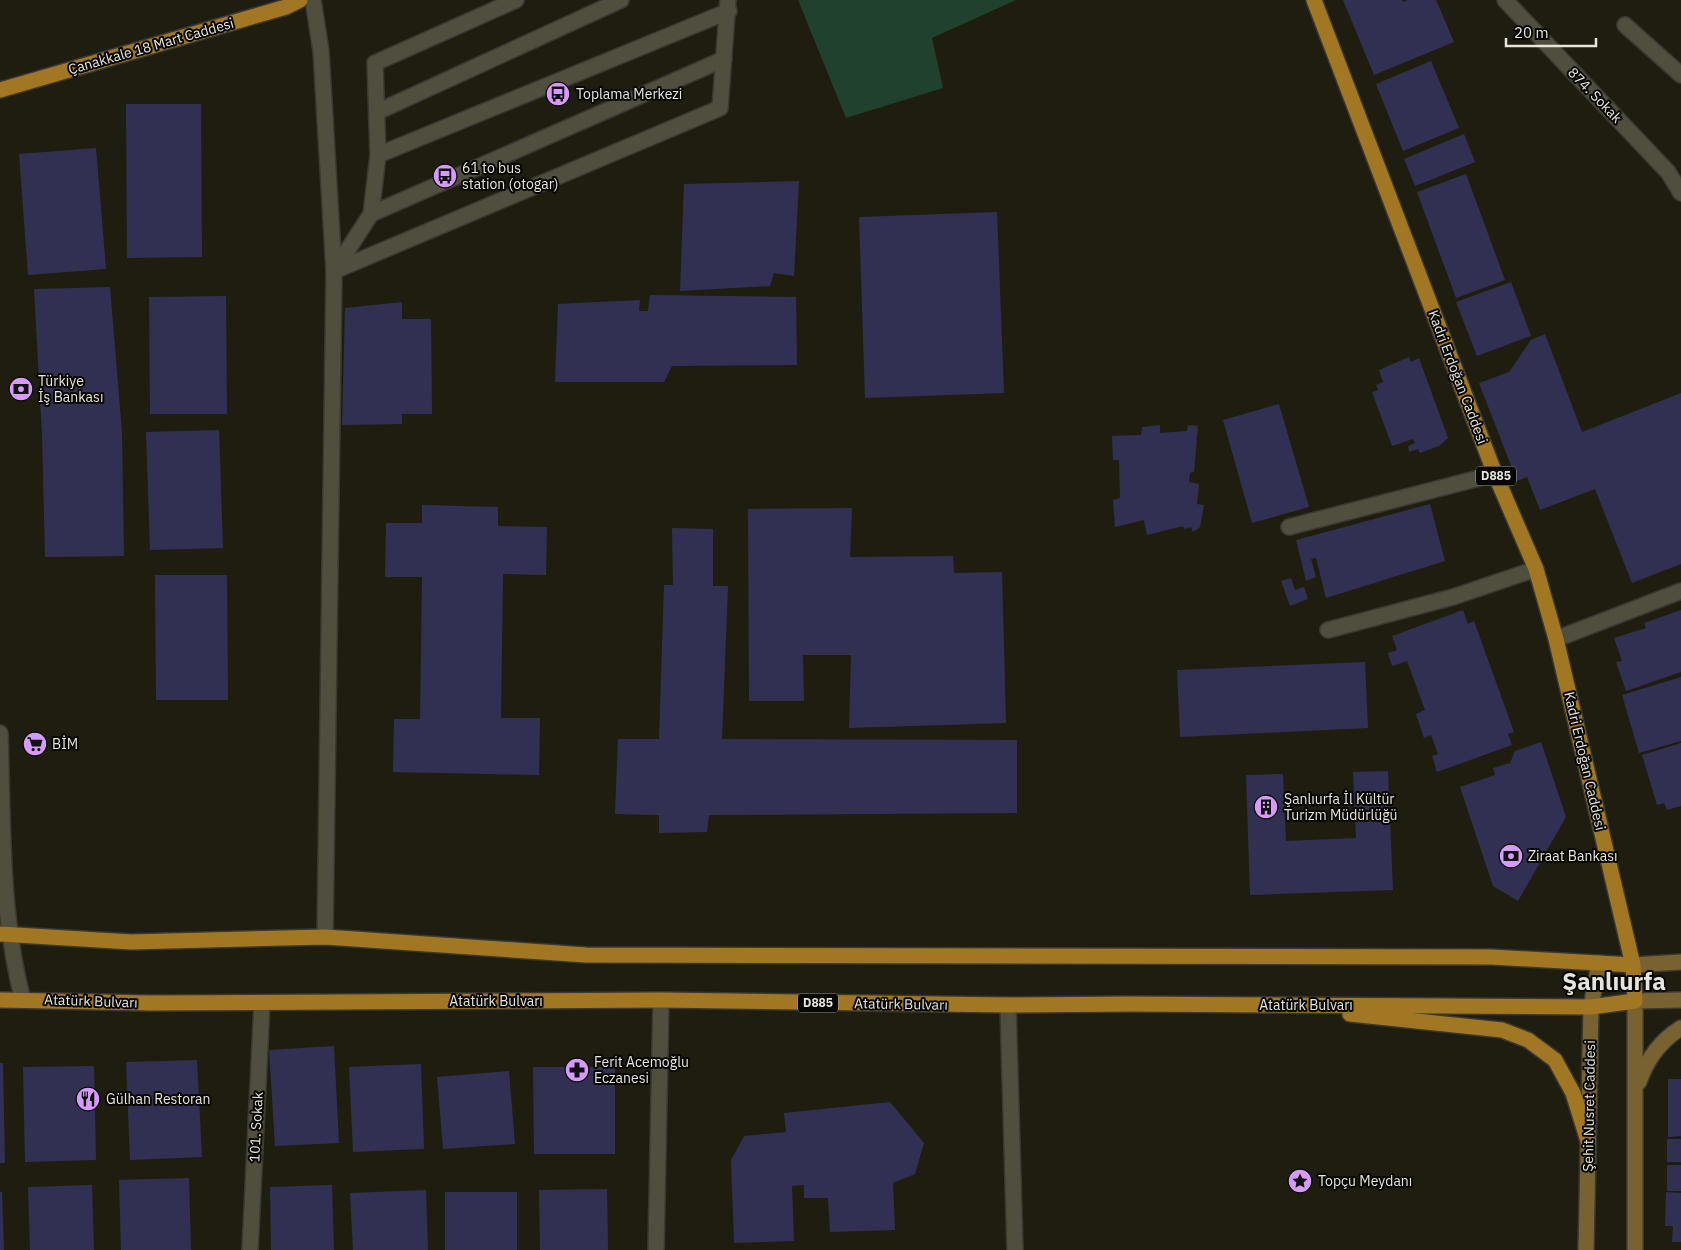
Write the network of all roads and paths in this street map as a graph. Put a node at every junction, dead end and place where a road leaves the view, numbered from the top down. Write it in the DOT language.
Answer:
graph roads {
  1 [pos="300,0"];
  2 [pos="313,0"];
  3 [pos="516,0"];
  4 [pos="621,0"];
  5 [pos="1314,0"];
  6 [pos="1505,0"];
  7 [pos="728,6"];
  8 [pos="1625,25"];
  9 [pos="724,59"];
  10 [pos="1681,75"];
  11 [pos="0,90"];
  12 [pos="377,112"];
  13 [pos="378,155"];
  14 [pos="1681,193"];
  15 [pos="371,214"];
  16 [pos="334,271"];
  17 [pos="1495,474"];
  18 [pos="1288,527"];
  19 [pos="1536,570"];
  20 [pos="1681,591"];
  21 [pos="1328,630"];
  22 [pos="1556,639"];
  23 [pos="0,733"];
  24 [pos="5,934"];
  25 [pos="325,937"];
  26 [pos="1681,962"];
  27 [pos="1599,963"];
  28 [pos="1633,965"];
  29 [pos="0,1000"];
  30 [pos="23,1000"];
  31 [pos="661,1000"];
  32 [pos="1681,1000"];
  33 [pos="1635,1001"];
  34 [pos="262,1003"];
  35 [pos="1259,1005"];
  36 [pos="1008,1006"];
  37 [pos="1591,1007"];
  38 [pos="1681,1028"];
  39 [pos="1635,1096"];
  40 [pos="1588,1141"];
  41 [pos="250,1250"];
  42 [pos="656,1250"];
  43 [pos="1015,1250"];
  44 [pos="1586,1250"];
  45 [pos="1635,1250"];
  1 -- 11 [label="main road, Çanakkale 18 Mart Caddesi"];
  2 -- 16 [label="street"];
  3 -- 12 [label="street"];
  4 -- 12 [label="street"];
  5 -- 17 [label="main road, Kadri Erdoğan Caddesi / D885"];
  6 -- 14 [label="street, 874. Sokak"];
  7 -- 9 [label="street"];
  7 -- 13 [label="street"];
  8 -- 10 [label="street"];
  9 -- 15 [label="street"];
  9 -- 16 [label="street"];
  12 -- 13 [label="street"];
  13 -- 15 [label="street"];
  15 -- 16 [label="street"];
  16 -- 25 [label="street"];
  17 -- 18 [label="street"];
  17 -- 19 [label="main road, Kadri Erdoğan Caddesi / D885"];
  19 -- 21 [label="street"];
  19 -- 22 [label="main road, Kadri Erdoğan Caddesi / D885"];
  20 -- 22 [label="street"];
  22 -- 28 [label="main road, Kadri Erdoğan Caddesi / D885"];
  23 -- 24 [label="street"];
  24 -- 25 [label="main road"];
  24 -- 30 [label="street"];
  25 -- 27 [label="main road"];
  26 -- 28 [label="main road"];
  27 -- 28 [label="main road"];
  27 -- 37 [label="main road, Şehit Nusret Caddesi"];
  28 -- 33 [label="main road"];
  29 -- 30 [label="main road, Atatürk Bulvarı / D885"];
  30 -- 34 [label="main road, Atatürk Bulvarı / D885"];
  31 -- 34 [label="main road, Atatürk Bulvarı / D885"];
  31 -- 36 [label="main road, Atatürk Bulvarı / D885"];
  31 -- 42 [label="street"];
  32 -- 33 [label="main road, Atatürk Bulvarı"];
  33 -- 37 [label="main road, Atatürk Bulvarı / D885"];
  33 -- 39 [label="main road"];
  34 -- 41 [label="street, 101. Sokak"];
  35 -- 36 [label="main road, Atatürk Bulvarı / D885"];
  35 -- 37 [label="main road, Atatürk Bulvarı / D885"];
  35 -- 40 [label="main road"];
  36 -- 43 [label="street"];
  37 -- 40 [label="main road, Şehit Nusret Caddesi"];
  38 -- 39 [label="main road"];
  39 -- 45 [label="main road"];
  40 -- 44 [label="main road, Şehit Nusret Caddesi"];
}
